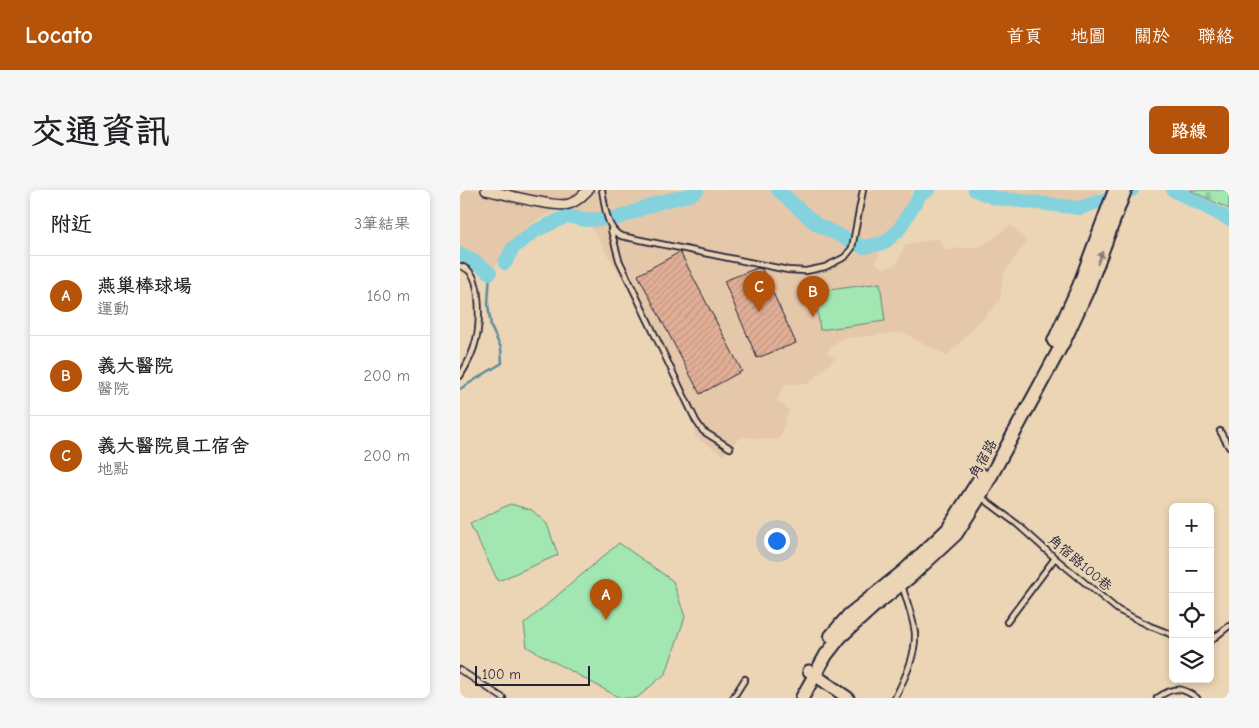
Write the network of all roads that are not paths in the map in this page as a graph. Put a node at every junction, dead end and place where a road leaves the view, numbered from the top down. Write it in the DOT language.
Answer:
graph roads {
  1 [pos="486,190"];
  2 [pos="588,190"];
  3 [pos="602,190"];
  4 [pos="863,190"];
  5 [pos="1115,190"];
  6 [pos="1125,190"];
  7 [pos="1113,215"];
  8 [pos="611,228"];
  9 [pos="460,266"];
  10 [pos="460,376"];
  11 [pos="1220,431"];
  12 [pos="1229,446"];
  13 [pos="730,448"];
  14 [pos="980,496"];
  15 [pos="1055,558"];
  16 [pos="900,580"];
  17 [pos="1006,622"];
  18 [pos="1229,626"];
  19 [pos="1169,633"];
  20 [pos="1214,639"];
  21 [pos="460,670"];
  22 [pos="812,673"];
  23 [pos="746,679"];
  24 [pos="503,698"];
  25 [pos="733,698"];
  26 [pos="794,698"];
  27 [pos="802,698"];
  28 [pos="848,698"];
  29 [pos="895,698"];
  30 [pos="1157,698"];
  31 [pos="1197,698"];
  1 -- 2 [label="street"];
  3 -- 8 [label="lane"];
  4 -- 8 [label="lane"];
  5 -- 7 [label="main road, 角宿路"];
  6 -- 7 [label="main road, 角宿路"];
  14 -- 7 [label="main road, 角宿路, one-way"];
  7 -- 16 [label="main road, 角宿路"];
  8 -- 13 [label="lane"];
  9 -- 10 [label="lane"];
  11 -- 12 [label="lane"];
  14 -- 15 [label="lane, 角宿路100巷"];
  14 -- 16 [label="main road, 角宿路"];
  15 -- 17 [label="lane"];
  15 -- 19 [label="lane, 角宿路100巷"];
  16 -- 22 [label="main road, 角宿路"];
  16 -- 29 [label="lane"];
  18 -- 20 [label="lane"];
  21 -- 24 [label="lane"];
  22 -- 26 [label="main road, 角宿路"];
  22 -- 27 [label="main road, 角宿路"];
  22 -- 28 [label="street"];
  23 -- 25 [label="lane"];
  30 -- 31 [label="lane"];
}
